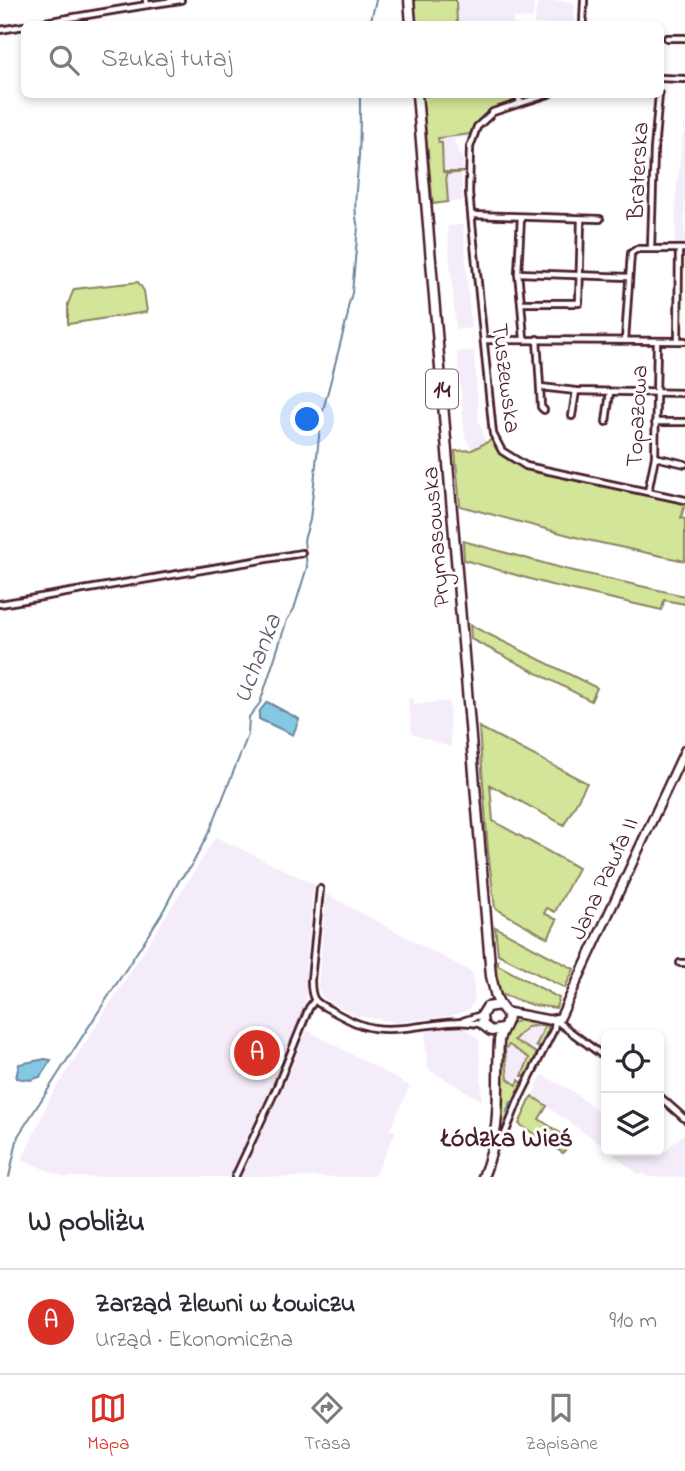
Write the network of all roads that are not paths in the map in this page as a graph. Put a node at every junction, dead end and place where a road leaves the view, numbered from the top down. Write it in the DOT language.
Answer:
graph roads {
  1 [pos="181,0"];
  2 [pos="410,0"];
  3 [pos="584,0"];
  4 [pos="147,3"];
  5 [pos="49,21"];
  6 [pos="411,21"];
  7 [pos="583,21"];
  8 [pos="21,26"];
  9 [pos="0,30"];
  10 [pos="667,38"];
  11 [pos="685,38"];
  12 [pos="664,78"];
  13 [pos="685,79"];
  14 [pos="417,98"];
  15 [pos="519,98"];
  16 [pos="537,98"];
  17 [pos="659,98"];
  18 [pos="520,103"];
  19 [pos="472,215"];
  20 [pos="521,218"];
  21 [pos="581,219"];
  22 [pos="600,219"];
  23 [pos="651,249"];
  24 [pos="682,249"];
  25 [pos="518,273"];
  26 [pos="580,275"];
  27 [pos="629,277"];
  28 [pos="521,303"];
  29 [pos="524,337"];
  30 [pos="537,339"];
  31 [pos="484,340"];
  32 [pos="625,340"];
  33 [pos="657,341"];
  34 [pos="678,341"];
  35 [pos="685,341"];
  36 [pos="540,387"];
  37 [pos="576,391"];
  38 [pos="610,392"];
  39 [pos="656,393"];
  40 [pos="685,393"];
  41 [pos="544,410"];
  42 [pos="572,416"];
  43 [pos="606,422"];
  44 [pos="655,422"];
  45 [pos="685,422"];
  46 [pos="655,457"];
  47 [pos="685,464"];
  48 [pos="648,492"];
  49 [pos="685,500"];
  50 [pos="302,553"];
  51 [pos="0,604"];
  52 [pos="685,750"];
  53 [pos="320,889"];
  54 [pos="491,976"];
  55 [pos="314,1001"];
  56 [pos="487,1007"];
  57 [pos="505,1013"];
  58 [pos="482,1015"];
  59 [pos="555,1020"];
  60 [pos="455,1023"];
  61 [pos="487,1028"];
  62 [pos="502,1029"];
  63 [pos="601,1054"];
  64 [pos="498,1061"];
  65 [pos="664,1100"];
  66 [pos="685,1119"];
  67 [pos="503,1139"];
  68 [pos="235,1177"];
  69 [pos="483,1177"];
  1 -- 4 [label="street"];
  2 -- 6 [label="main road"];
  3 -- 7 [label="street"];
  4 -- 5 [label="street"];
  8 -- 9 [label="street"];
  10 -- 11 [label="street"];
  12 -- 13 [label="street"];
  14 -- 54 [label="main road, Prymasowska / 14"];
  15 -- 18 [label="street"];
  16 -- 18 [label="street, Tuszewska"];
  17 -- 23 [label="street, Braterska"];
  18 -- 19 [label="street, Tuszewska"];
  19 -- 20 [label="street"];
  19 -- 31 [label="street, Tuszewska"];
  20 -- 21 [label="street"];
  20 -- 25 [label="street"];
  21 -- 22 [label="street"];
  21 -- 26 [label="street"];
  23 -- 24 [label="street"];
  23 -- 27 [label="street"];
  24 -- 34 [label="street"];
  25 -- 26 [label="street"];
  25 -- 28 [label="street"];
  26 -- 27 [label="street"];
  26 -- 28 [label="street"];
  27 -- 32 [label="street"];
  28 -- 29 [label="street"];
  29 -- 30 [label="street"];
  29 -- 31 [label="street"];
  30 -- 32 [label="street"];
  30 -- 36 [label="street"];
  31 -- 48 [label="street, Tuszewska"];
  32 -- 33 [label="street"];
  33 -- 34 [label="street"];
  33 -- 39 [label="street, Topazowa"];
  34 -- 35 [label="street"];
  36 -- 37 [label="street"];
  36 -- 41 [label="street"];
  37 -- 38 [label="street"];
  37 -- 42 [label="street"];
  38 -- 39 [label="street"];
  38 -- 43 [label="street"];
  39 -- 40 [label="street"];
  39 -- 44 [label="street, Topazowa"];
  44 -- 45 [label="street"];
  44 -- 46 [label="street, Topazowa"];
  46 -- 47 [label="street"];
  46 -- 48 [label="street, Topazowa"];
  48 -- 49 [label="street, Tuszewska"];
  50 -- 51 [label="street"];
  52 -- 59 [label="street, Jana Pawła II"];
  53 -- 55 [label="street"];
  54 -- 56 [label="main road, Prymasowska / 14"];
  54 -- 57 [label="main road, Prymasowska / 14"];
  55 -- 60 [label="street"];
  55 -- 68 [label="street"];
  56 -- 57 [label="main road"];
  56 -- 58 [label="main road, 14"];
  57 -- 59 [label="street"];
  57 -- 62 [label="main road"];
  58 -- 60 [label="street"];
  58 -- 61 [label="main road"];
  59 -- 63 [label="street"];
  59 -- 67 [label="street, Jana Pawła II"];
  60 -- 61 [label="street"];
  61 -- 62 [label="main road"];
  61 -- 64 [label="main road"];
  62 -- 64 [label="main road"];
  64 -- 69 [label="main road"];
  65 -- 66 [label="street"];
}
